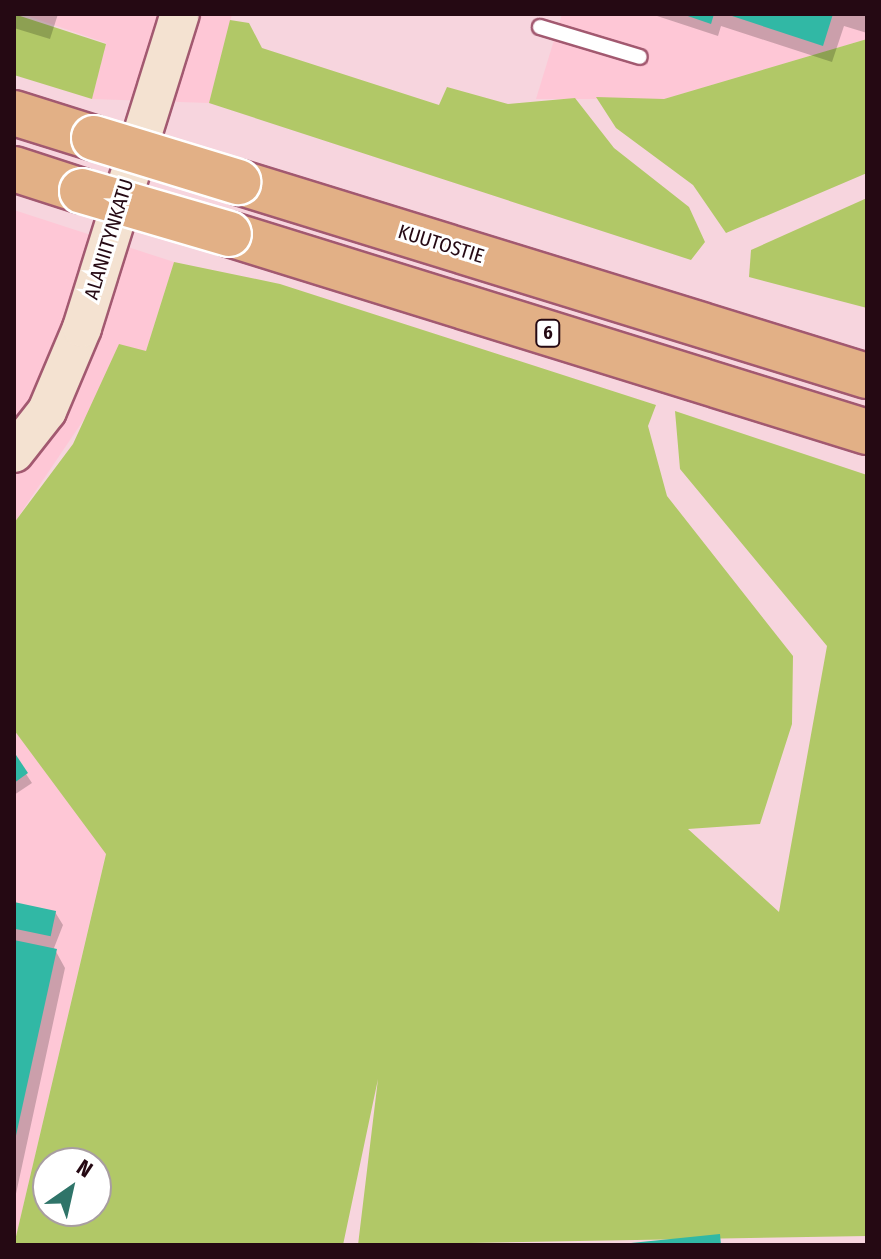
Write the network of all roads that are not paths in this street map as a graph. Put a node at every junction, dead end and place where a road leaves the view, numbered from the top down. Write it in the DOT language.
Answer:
graph roads {
  1 [pos="180,14"];
  2 [pos="540,27"];
  3 [pos="640,57"];
  4 [pos="14,113"];
  5 [pos="14,169"];
  6 [pos="283,196"];
  7 [pos="250,240"];
  8 [pos="867,347"];
  9 [pos="867,376"];
  10 [pos="867,432"];
  11 [pos="14,453"];
  12 [pos="867,457"];
  1 -- 11 [label="main road, ALANIITYNKATU"];
  2 -- 3 [label="lane"];
  4 -- 6 [label="highway, KUUTOSTIE, bridge"];
  5 -- 7 [label="highway, 6, bridge"];
  6 -- 8 [label="highway"];
  6 -- 9 [label="highway, KUUTOSTIE"];
  7 -- 10 [label="highway, 6"];
  7 -- 12 [label="highway"];
}
